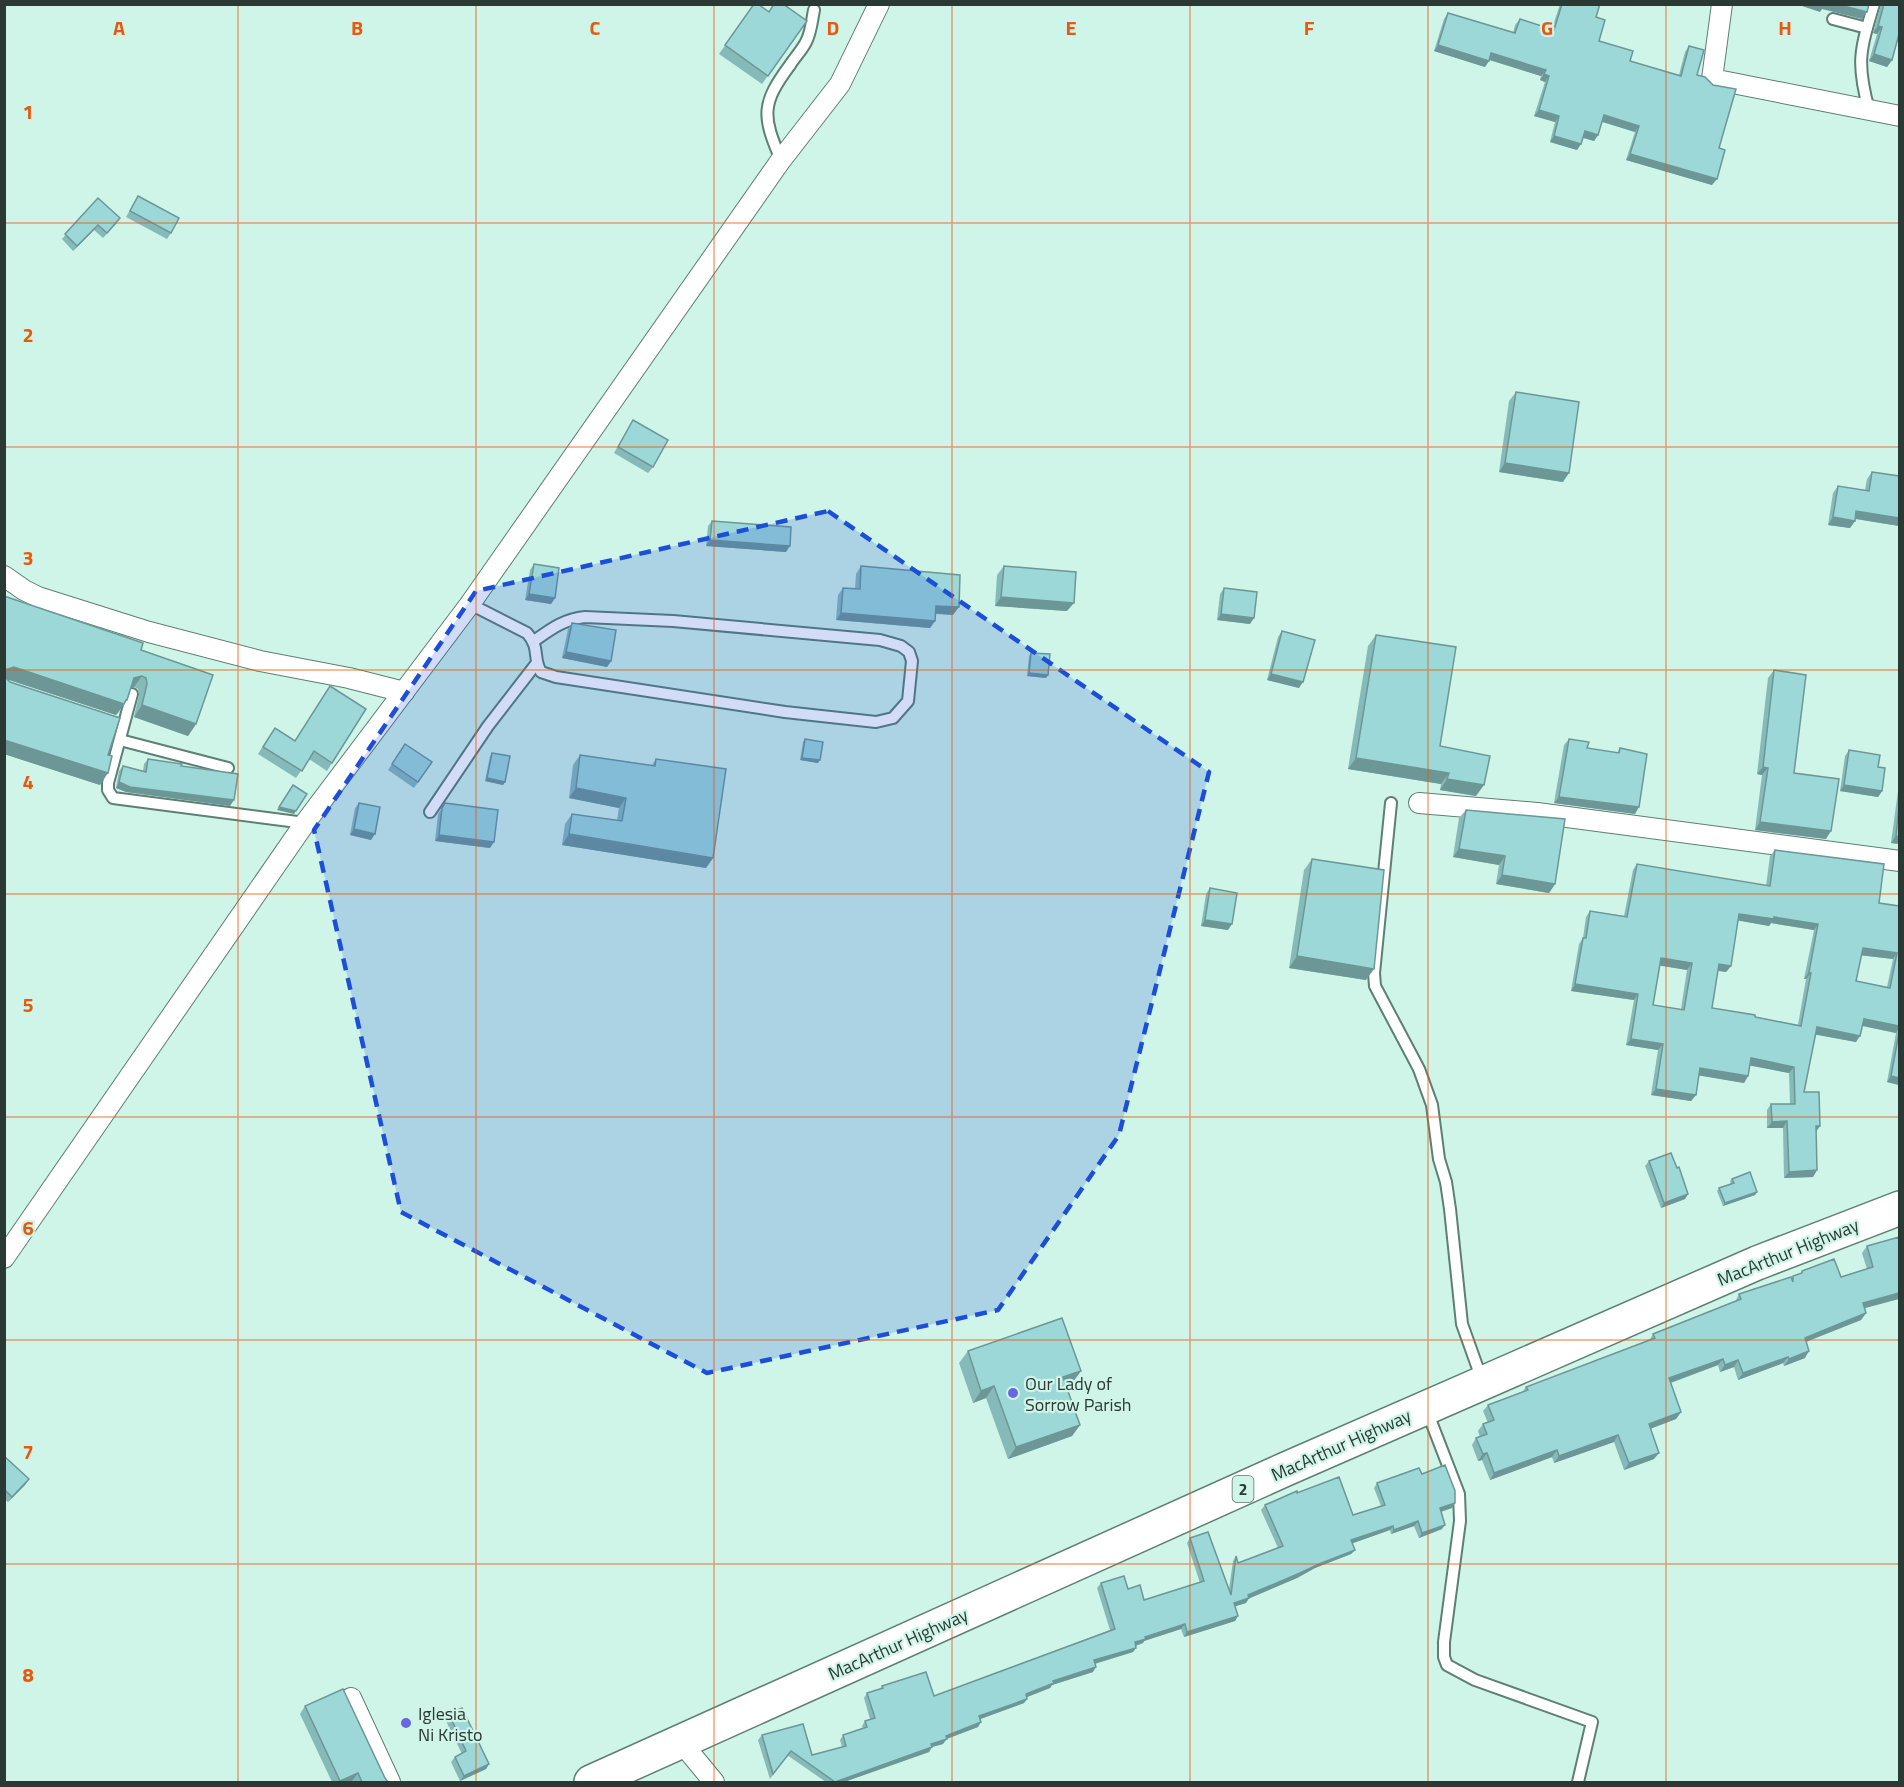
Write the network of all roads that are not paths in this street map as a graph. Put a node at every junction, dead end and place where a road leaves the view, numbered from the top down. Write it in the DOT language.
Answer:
graph roads {
  1 [pos="879,4"];
  2 [pos="1722,4"];
  3 [pos="1874,4"];
  4 [pos="814,10"];
  5 [pos="1833,18"];
  6 [pos="1867,28"];
  7 [pos="1869,110"];
  8 [pos="1899,116"];
  9 [pos="781,160"];
  10 [pos="4,576"];
  11 [pos="470,604"];
  12 [pos="534,641"];
  13 [pos="536,664"];
  14 [pos="404,692"];
  15 [pos="132,694"];
  16 [pos="120,740"];
  17 [pos="228,768"];
  18 [pos="1391,802"];
  19 [pos="1419,803"];
  20 [pos="430,812"];
  21 [pos="305,823"];
  22 [pos="1899,861"];
  23 [pos="1899,1208"];
  24 [pos="4,1258"];
  25 [pos="1483,1383"];
  26 [pos="1425,1408"];
  27 [pos="351,1698"];
  28 [pos="681,1742"];
  29 [pos="390,1782"];
  30 [pos="591,1782"];
  31 [pos="714,1782"];
  32 [pos="1578,1782"];
  1 -- 9 [label="street"];
  2 -- 7 [label="street"];
  3 -- 6 [label="lane"];
  4 -- 9 [label="lane"];
  5 -- 6 [label="lane"];
  6 -- 7 [label="lane"];
  7 -- 8 [label="street"];
  9 -- 11 [label="street"];
  10 -- 14 [label="street"];
  11 -- 12 [label="lane"];
  11 -- 14 [label="street"];
  12 -- 13 [label="lane"];
  12 -- 13 [label="lane"];
  13 -- 20 [label="lane"];
  14 -- 21 [label="street"];
  15 -- 16 [label="lane"];
  16 -- 17 [label="lane"];
  16 -- 21 [label="lane"];
  18 -- 25 [label="lane"];
  19 -- 22 [label="street"];
  21 -- 24 [label="street"];
  23 -- 25 [label="highway, MacArthur Highway / 2"];
  25 -- 26 [label="highway, MacArthur Highway / 2"];
  26 -- 28 [label="highway, MacArthur Highway / 2"];
  26 -- 32 [label="lane"];
  27 -- 29 [label="street"];
  28 -- 30 [label="highway, MacArthur Highway / 2"];
  28 -- 31 [label="street"];
}
